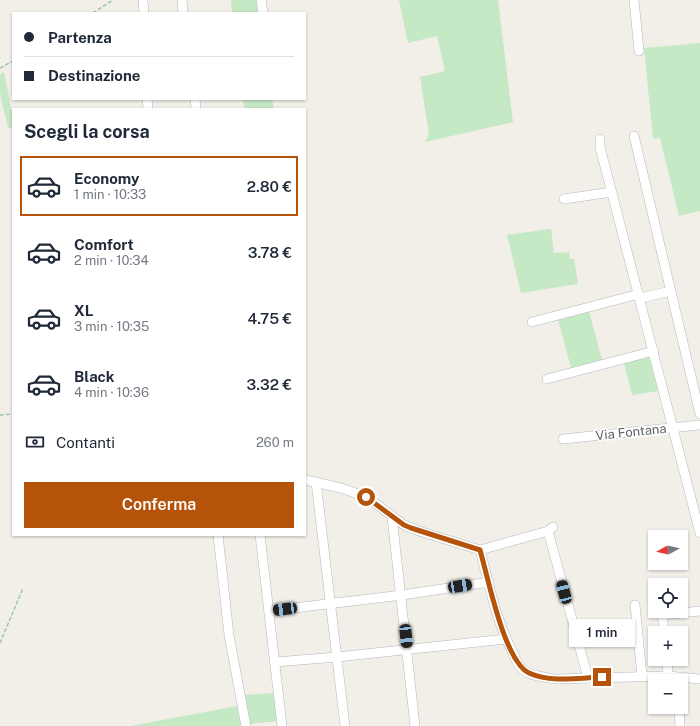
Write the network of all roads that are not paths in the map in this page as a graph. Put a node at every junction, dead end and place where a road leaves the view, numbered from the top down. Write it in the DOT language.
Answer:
graph roads {
  1 [pos="144,0"];
  2 [pos="182,0"];
  3 [pos="261,0"];
  4 [pos="634,0"];
  5 [pos="144,12"];
  6 [pos="183,12"];
  7 [pos="263,12"];
  8 [pos="639,51"];
  9 [pos="634,136"];
  10 [pos="600,139"];
  11 [pos="612,192"];
  12 [pos="564,199"];
  13 [pos="671,291"];
  14 [pos="640,296"];
  15 [pos="532,322"];
  16 [pos="654,351"];
  17 [pos="547,379"];
  18 [pos="700,414"];
  19 [pos="700,425"];
  20 [pos="672,428"];
  21 [pos="563,439"];
  22 [pos="306,480"];
  23 [pos="316,482"];
  24 [pos="392,517"];
  25 [pos="700,532"];
  26 [pos="218,536"];
  27 [pos="260,536"];
  28 [pos="480,550"];
  29 [pos="489,582"];
  30 [pos="402,595"];
  31 [pos="331,604"];
  32 [pos="635,605"];
  33 [pos="269,611"];
  34 [pos="700,611"];
  35 [pos="688,612"];
  36 [pos="506,639"];
  37 [pos="408,650"];
  38 [pos="337,657"];
  39 [pos="275,662"];
  40 [pos="642,676"];
  41 [pos="648,676"];
  42 [pos="588,678"];
  43 [pos="688,679"];
  44 [pos="700,679"];
  45 [pos="679,714"];
  46 [pos="246,726"];
  47 [pos="282,726"];
  48 [pos="345,726"];
  49 [pos="415,726"];
  50 [pos="680,726"];
  1 -- 5 [label="street"];
  2 -- 6 [label="street"];
  3 -- 7 [label="street"];
  4 -- 8 [label="street"];
  9 -- 13 [label="street"];
  10 -- 11 [label="street"];
  11 -- 12 [label="street"];
  11 -- 14 [label="street"];
  13 -- 14 [label="street"];
  13 -- 18 [label="street"];
  14 -- 15 [label="street"];
  14 -- 16 [label="street"];
  16 -- 17 [label="street"];
  16 -- 20 [label="street"];
  19 -- 20 [label="street, Via Fontana"];
  20 -- 21 [label="street, Via Fontana"];
  20 -- 25 [label="street"];
  22 -- 23 [label="street"];
  23 -- 24 [label="street"];
  23 -- 31 [label="street"];
  24 -- 28 [label="street"];
  24 -- 30 [label="street"];
  26 -- 46 [label="street"];
  27 -- 33 [label="street"];
  28 -- 29 [label="street"];
  28 -- 42 [label="street"];
  29 -- 30 [label="street"];
  29 -- 36 [label="street"];
  30 -- 31 [label="street"];
  30 -- 37 [label="street"];
  31 -- 33 [label="street"];
  31 -- 38 [label="street"];
  32 -- 40 [label="street"];
  33 -- 39 [label="street"];
  34 -- 35 [label="street"];
  36 -- 37 [label="street"];
  36 -- 42 [label="street"];
  37 -- 38 [label="street"];
  37 -- 49 [label="street"];
  38 -- 39 [label="street"];
  38 -- 48 [label="street"];
  39 -- 47 [label="street"];
  40 -- 41 [label="street"];
  40 -- 42 [label="street"];
  43 -- 44 [label="street"];
  45 -- 50 [label="street"];
}
